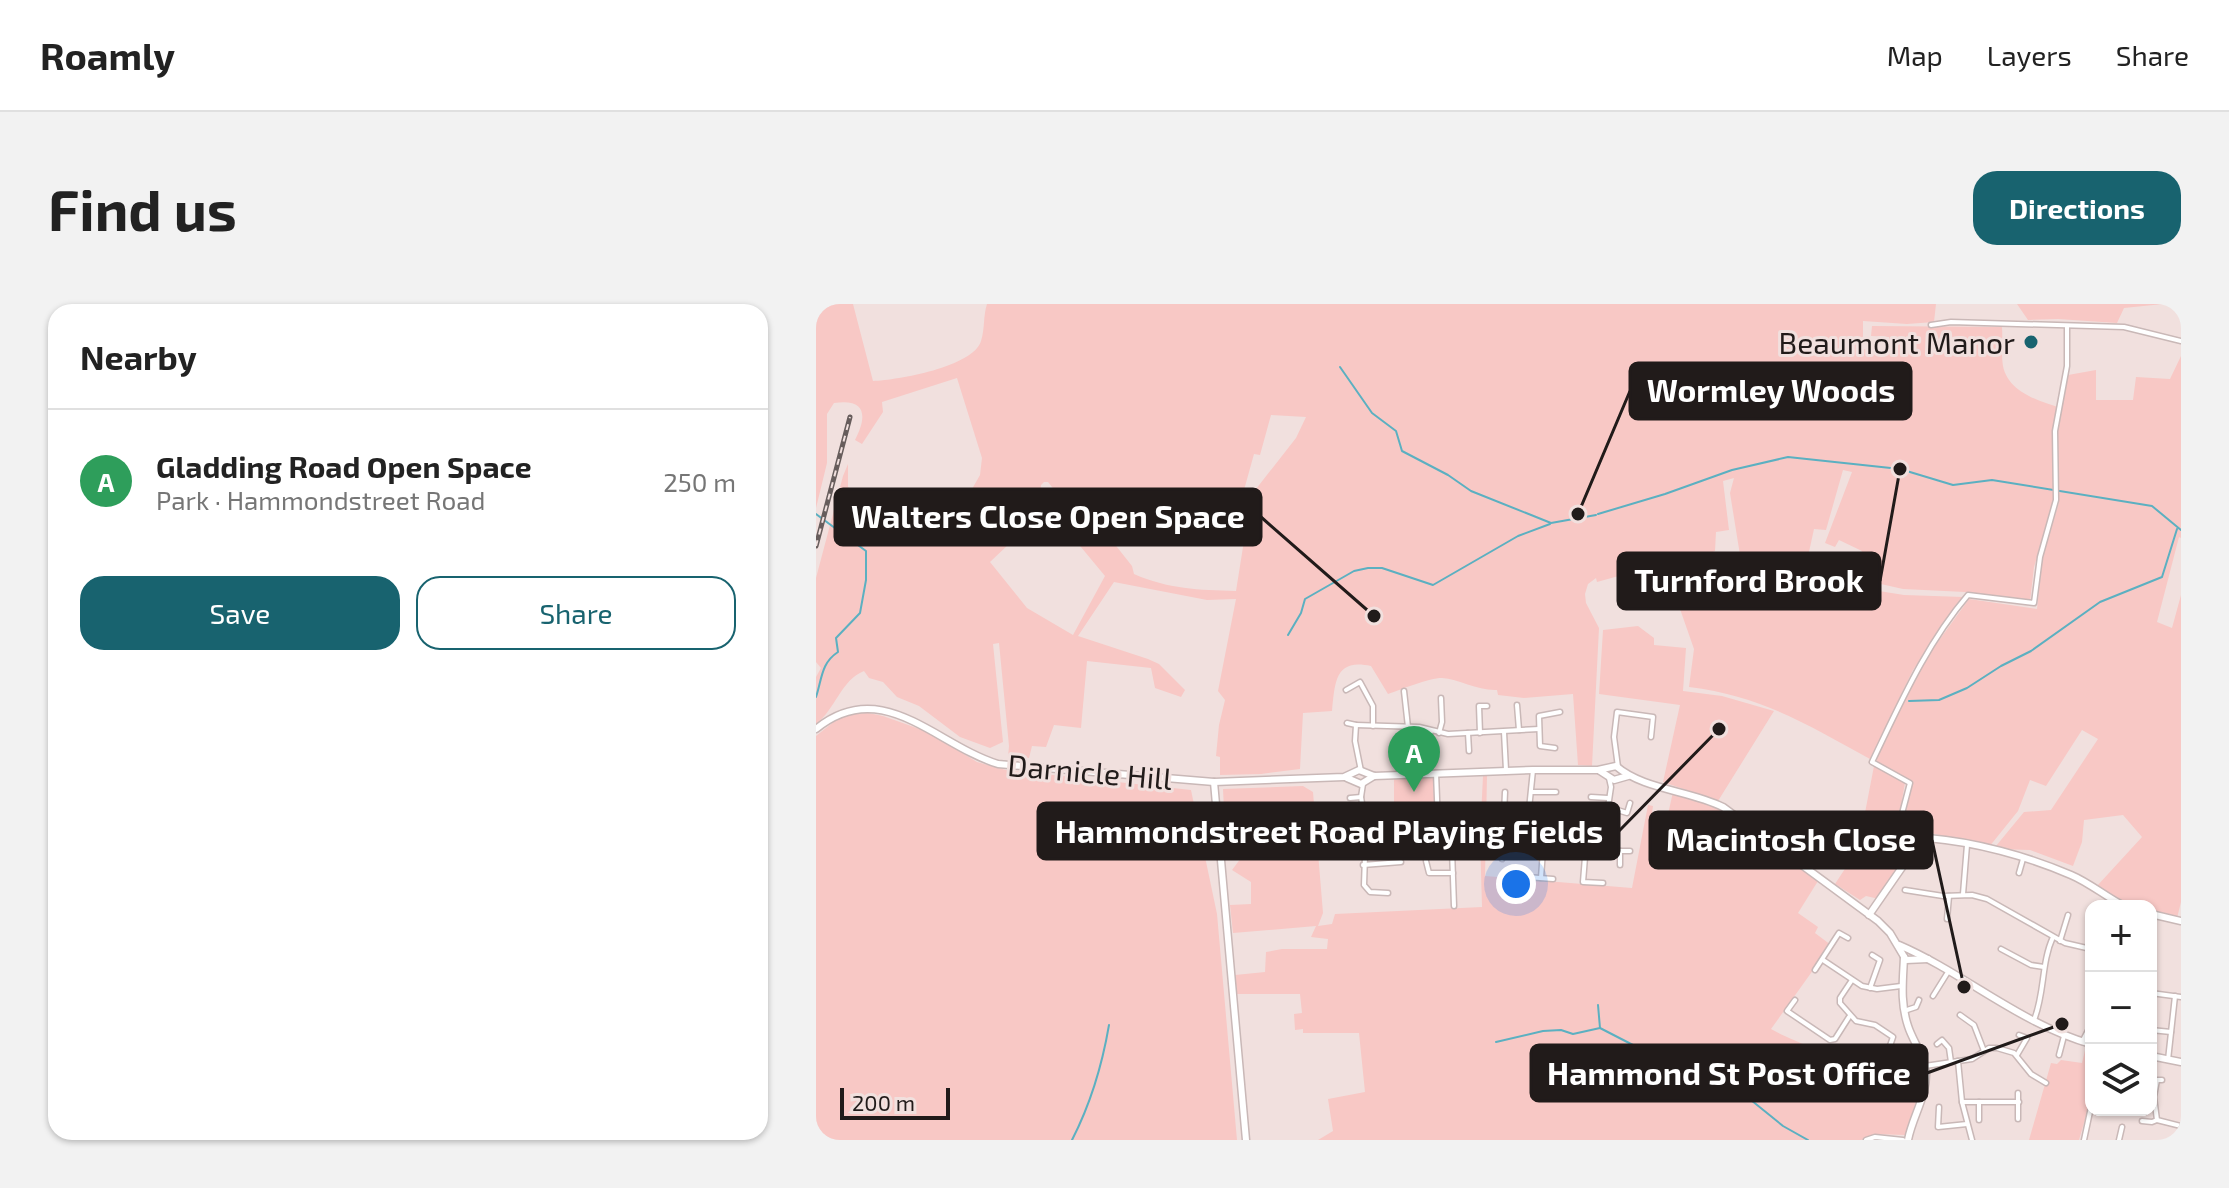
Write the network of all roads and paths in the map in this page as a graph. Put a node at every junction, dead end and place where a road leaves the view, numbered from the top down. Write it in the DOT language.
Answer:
graph roads {
  1 [pos="1931,325"];
  2 [pos="2067,327"];
  3 [pos="2181,341"];
  4 [pos="1346,690"];
  5 [pos="1404,691"];
  6 [pos="1441,698"];
  7 [pos="1517,705"];
  8 [pos="1487,706"];
  9 [pos="1610,711"];
  10 [pos="1560,712"];
  11 [pos="1617,712"];
  12 [pos="1347,723"];
  13 [pos="1356,725"];
  14 [pos="1373,726"];
  15 [pos="1408,727"];
  16 [pos="816,729"];
  17 [pos="1539,729"];
  18 [pos="1519,730"];
  19 [pos="1431,731"];
  20 [pos="1504,732"];
  21 [pos="1439,733"];
  22 [pos="1468,733"];
  23 [pos="1480,733"];
  24 [pos="1651,737"];
  25 [pos="1555,748"];
  26 [pos="1436,750"];
  27 [pos="1469,751"];
  28 [pos="1533,770"];
  29 [pos="1506,771"];
  30 [pos="1436,773"];
  31 [pos="1613,774"];
  32 [pos="1360,779"];
  33 [pos="1214,782"];
  34 [pos="1505,792"];
  35 [pos="1532,792"];
  36 [pos="1556,792"];
  37 [pos="1591,797"];
  38 [pos="1350,798"];
  39 [pos="1608,798"];
  40 [pos="1630,803"];
  41 [pos="1608,807"];
  42 [pos="1364,813"];
  43 [pos="1463,813"];
  44 [pos="1336,816"];
  45 [pos="1503,818"];
  46 [pos="1528,819"];
  47 [pos="1571,826"];
  48 [pos="1591,826"];
  49 [pos="1924,839"];
  50 [pos="1449,842"];
  51 [pos="1967,845"];
  52 [pos="1591,847"];
  53 [pos="1364,849"];
  54 [pos="1339,850"];
  55 [pos="1620,851"];
  56 [pos="1630,851"];
  57 [pos="1510,853"];
  58 [pos="2023,859"];
  59 [pos="1426,861"];
  60 [pos="1401,862"];
  61 [pos="1363,865"];
  62 [pos="1620,865"];
  63 [pos="1453,873"];
  64 [pos="2019,873"];
  65 [pos="1527,877"];
  66 [pos="1541,878"];
  67 [pos="1553,879"];
  68 [pos="1603,883"];
  69 [pos="1905,890"];
  70 [pos="1388,893"];
  71 [pos="1963,895"];
  72 [pos="1949,896"];
  73 [pos="2114,900"];
  74 [pos="1454,906"];
  75 [pos="1869,915"];
  76 [pos="2068,915"];
  77 [pos="2157,915"];
  78 [pos="1947,919"];
  79 [pos="2181,921"];
  80 [pos="2053,937"];
  81 [pos="1848,938"];
  82 [pos="2060,941"];
  83 [pos="2085,947"];
  84 [pos="2001,949"];
  85 [pos="1907,953"];
  86 [pos="1872,955"];
  87 [pos="1928,959"];
  88 [pos="1823,960"];
  89 [pos="1913,960"];
  90 [pos="2044,967"];
  91 [pos="1815,970"];
  92 [pos="1903,971"];
  93 [pos="1948,972"];
  94 [pos="1852,980"];
  95 [pos="1901,986"];
  96 [pos="1870,988"];
  97 [pos="2157,994"];
  98 [pos="1933,996"];
  99 [pos="2178,997"];
  100 [pos="1795,1000"];
  101 [pos="1919,1000"];
  102 [pos="1904,1011"];
  103 [pos="1960,1015"];
  104 [pos="1849,1017"];
  105 [pos="2033,1021"];
  106 [pos="2157,1031"];
  107 [pos="2171,1032"];
  108 [pos="2019,1035"];
  109 [pos="2064,1036"];
  110 [pos="2085,1036"];
  111 [pos="2082,1042"];
  112 [pos="2085,1043"];
  113 [pos="1937,1044"];
  114 [pos="1984,1051"];
  115 [pos="2017,1055"];
  116 [pos="2059,1055"];
  117 [pos="2157,1057"];
  118 [pos="2168,1060"];
  119 [pos="1958,1061"];
  120 [pos="1951,1062"];
  121 [pos="2181,1062"];
  122 [pos="1884,1063"];
  123 [pos="1925,1066"];
  124 [pos="2162,1080"];
  125 [pos="2046,1083"];
  126 [pos="2018,1093"];
  127 [pos="1962,1102"];
  128 [pos="1979,1102"];
  129 [pos="2019,1102"];
  130 [pos="1939,1107"];
  131 [pos="2089,1116"];
  132 [pos="2018,1119"];
  133 [pos="1979,1120"];
  134 [pos="2157,1120"];
  135 [pos="2142,1121"];
  136 [pos="1967,1124"];
  137 [pos="2181,1126"];
  138 [pos="2122,1127"];
  139 [pos="1246,1140"];
  140 [pos="1866,1140"];
  141 [pos="1906,1140"];
  142 [pos="1972,1140"];
  143 [pos="2084,1140"];
  144 [pos="2119,1140"];
  1 -- 2 [label="street"];
  2 -- 3 [label="street"];
  2 -- 49 [label="street"];
  4 -- 14 [label="street"];
  5 -- 15 [label="street"];
  6 -- 21 [label="street"];
  7 -- 18 [label="street"];
  8 -- 23 [label="street"];
  9 -- 11 [label="street"];
  10 -- 17 [label="street"];
  11 -- 24 [label="street"];
  11 -- 31 [label="street"];
  12 -- 13 [label="street"];
  13 -- 14 [label="street"];
  13 -- 32 [label="street"];
  14 -- 15 [label="street"];
  15 -- 19 [label="street"];
  16 -- 33 [label="street, Darnicle Hill"];
  17 -- 18 [label="street"];
  17 -- 25 [label="street"];
  18 -- 20 [label="street"];
  19 -- 21 [label="street"];
  19 -- 26 [label="street"];
  20 -- 23 [label="street"];
  20 -- 29 [label="street"];
  21 -- 22 [label="street"];
  22 -- 23 [label="street"];
  22 -- 27 [label="street"];
  28 -- 29 [label="street"];
  28 -- 31 [label="street"];
  28 -- 35 [label="street"];
  29 -- 30 [label="street"];
  30 -- 32 [label="street"];
  30 -- 50 [label="street"];
  31 -- 39 [label="street"];
  31 -- 75 [label="street"];
  32 -- 33 [label="street, Darnicle Hill"];
  32 -- 38 [label="street"];
  32 -- 42 [label="street"];
  33 -- 139 [label="street"];
  34 -- 45 [label="street"];
  35 -- 36 [label="street"];
  35 -- 46 [label="street"];
  37 -- 39 [label="street"];
  39 -- 41 [label="street"];
  40 -- 41 [label="street"];
  41 -- 48 [label="street"];
  42 -- 44 [label="street"];
  42 -- 53 [label="street"];
  43 -- 50 [label="street"];
  45 -- 46 [label="street"];
  45 -- 57 [label="street"];
  46 -- 66 [label="street"];
  47 -- 48 [label="street"];
  48 -- 52 [label="street"];
  49 -- 51 [label="street"];
  49 -- 75 [label="street"];
  50 -- 63 [label="street"];
  51 -- 58 [label="street"];
  51 -- 71 [label="street"];
  52 -- 55 [label="street"];
  52 -- 68 [label="street"];
  53 -- 54 [label="street"];
  53 -- 61 [label="street"];
  55 -- 56 [label="street"];
  55 -- 62 [label="street"];
  58 -- 64 [label="street"];
  58 -- 73 [label="street"];
  59 -- 63 [label="street"];
  60 -- 61 [label="street"];
  61 -- 70 [label="street"];
  63 -- 74 [label="street"];
  65 -- 66 [label="street"];
  66 -- 67 [label="street"];
  69 -- 72 [label="street"];
  71 -- 72 [label="street"];
  71 -- 80 [label="street"];
  72 -- 78 [label="street"];
  75 -- 85 [label="street"];
  76 -- 82 [label="street"];
  77 -- 79 [label="street"];
  80 -- 82 [label="street"];
  80 -- 90 [label="street"];
  81 -- 88 [label="street"];
  82 -- 83 [label="street"];
  84 -- 90 [label="street"];
  85 -- 87 [label="street"];
  85 -- 89 [label="street"];
  85 -- 92 [label="street"];
  86 -- 96 [label="street"];
  87 -- 89 [label="street"];
  87 -- 93 [label="street"];
  88 -- 91 [label="street"];
  88 -- 94 [label="street"];
  89 -- 92 [label="street"];
  90 -- 105 [label="street"];
  92 -- 95 [label="street"];
  93 -- 98 [label="street"];
  93 -- 105 [label="street"];
  94 -- 96 [label="street"];
  94 -- 104 [label="street"];
  95 -- 96 [label="street"];
  95 -- 102 [label="street"];
  97 -- 99 [label="street"];
  99 -- 107 [label="street"];
  100 -- 104 [label="street"];
  101 -- 102 [label="street"];
  102 -- 123 [label="street"];
  103 -- 114 [label="street"];
  104 -- 122 [label="street"];
  105 -- 109 [label="street"];
  106 -- 107 [label="street"];
  107 -- 118 [label="street"];
  108 -- 115 [label="street"];
  109 -- 111 [label="street"];
  109 -- 116 [label="street"];
  110 -- 111 [label="street"];
  111 -- 112 [label="street"];
  113 -- 120 [label="street"];
  114 -- 115 [label="street"];
  114 -- 119 [label="street"];
  115 -- 125 [label="street"];
  117 -- 118 [label="street"];
  118 -- 121 [label="street"];
  119 -- 120 [label="street"];
  119 -- 127 [label="street"];
  120 -- 123 [label="street"];
  123 -- 141 [label="street"];
  124 -- 134 [label="street"];
  126 -- 129 [label="street"];
  127 -- 128 [label="street"];
  127 -- 136 [label="street"];
  128 -- 129 [label="street"];
  128 -- 133 [label="street"];
  129 -- 132 [label="street"];
  130 -- 136 [label="street"];
  131 -- 143 [label="street"];
  134 -- 135 [label="street"];
  134 -- 137 [label="street"];
  136 -- 142 [label="street"];
  138 -- 144 [label="street"];
  140 -- 141 [label="street"];
}
